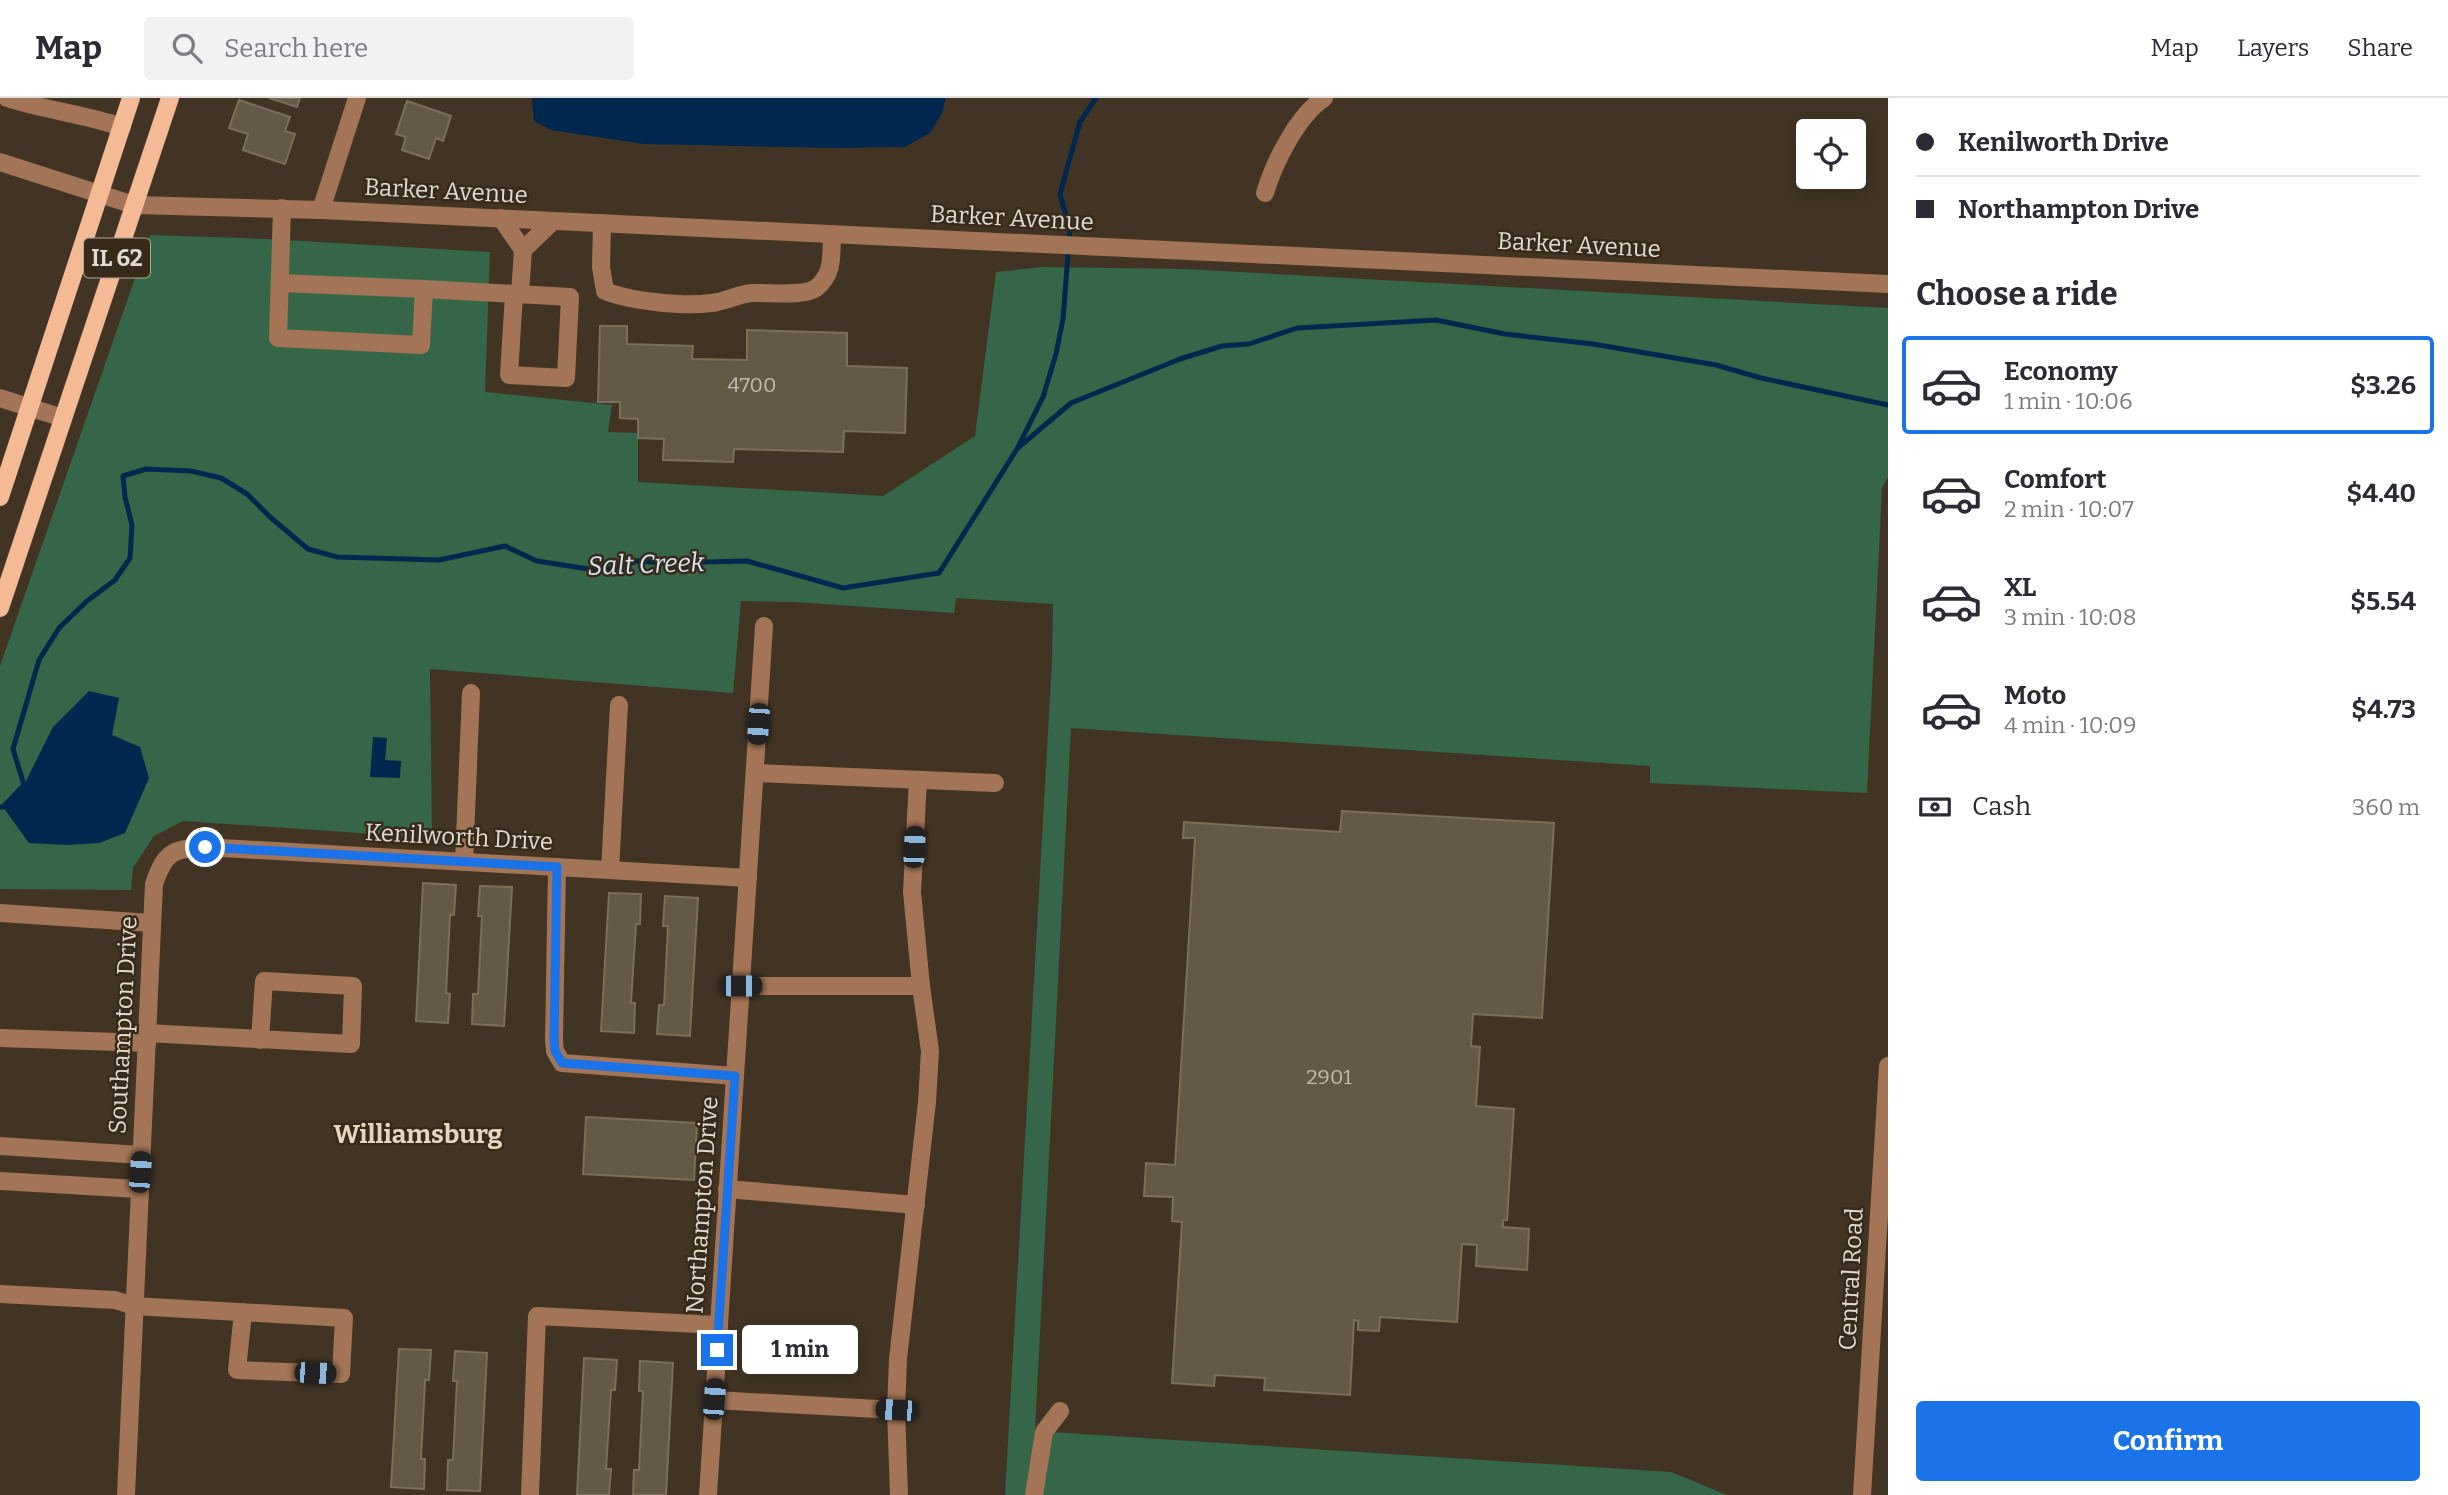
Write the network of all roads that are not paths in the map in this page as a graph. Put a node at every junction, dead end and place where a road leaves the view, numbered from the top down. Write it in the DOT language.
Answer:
graph roads {
  1 [pos="6,98"];
  2 [pos="131,98"];
  3 [pos="170,98"];
  4 [pos="357,98"];
  5 [pos="1324,98"];
  6 [pos="33,102"];
  7 [pos="122,127"];
  8 [pos="0,162"];
  9 [pos="1265,193"];
  10 [pos="100,194"];
  11 [pos="135,205"];
  12 [pos="282,208"];
  13 [pos="321,210"];
  14 [pos="502,218"];
  15 [pos="553,221"];
  16 [pos="602,223"];
  17 [pos="832,234"];
  18 [pos="523,250"];
  19 [pos="280,283"];
  20 [pos="1888,284"];
  21 [pos="424,289"];
  22 [pos="517,294"];
  23 [pos="0,398"];
  24 [pos="30,407"];
  25 [pos="64,418"];
  26 [pos="0,497"];
  27 [pos="0,608"];
  28 [pos="764,626"];
  29 [pos="471,693"];
  30 [pos="619,705"];
  31 [pos="755,773"];
  32 [pos="918,780"];
  33 [pos="996,783"];
  34 [pos="168,854"];
  35 [pos="464,862"];
  36 [pos="557,867"];
  37 [pos="610,870"];
  38 [pos="748,878"];
  39 [pos="0,913"];
  40 [pos="152,923"];
  41 [pos="741,986"];
  42 [pos="921,986"];
  43 [pos="0,1038"];
  44 [pos="147,1038"];
  45 [pos="260,1040"];
  46 [pos="1888,1066"];
  47 [pos="735,1076"];
  48 [pos="0,1146"];
  49 [pos="141,1155"];
  50 [pos="0,1181"];
  51 [pos="138,1189"];
  52 [pos="727,1189"];
  53 [pos="916,1205"];
  54 [pos="0,1294"];
  55 [pos="134,1306"];
  56 [pos="243,1312"];
  57 [pos="719,1325"];
  58 [pos="714,1399"];
  59 [pos="896,1410"];
  60 [pos="1060,1411"];
  61 [pos="126,1495"];
  62 [pos="530,1495"];
  63 [pos="708,1495"];
  64 [pos="899,1495"];
  65 [pos="1034,1495"];
  66 [pos="1862,1495"];
  1 -- 6 [label="street"];
  2 -- 7 [label="main road, IL 62"];
  3 -- 11 [label="main road, IL 62"];
  4 -- 13 [label="street"];
  5 -- 9 [label="street"];
  6 -- 7 [label="street"];
  7 -- 10 [label="main road, IL 62"];
  8 -- 10 [label="street, Barker Avenue"];
  10 -- 11 [label="street, Barker Avenue"];
  10 -- 24 [label="main road, IL 62"];
  11 -- 12 [label="street, Barker Avenue"];
  11 -- 25 [label="main road, IL 62"];
  12 -- 13 [label="street, Barker Avenue"];
  12 -- 19 [label="street"];
  13 -- 14 [label="street, Barker Avenue"];
  14 -- 15 [label="street, Barker Avenue"];
  14 -- 18 [label="street"];
  15 -- 16 [label="street, Barker Avenue"];
  15 -- 18 [label="street"];
  16 -- 17 [label="street, Barker Avenue"];
  16 -- 17 [label="street"];
  17 -- 20 [label="street, Barker Avenue"];
  18 -- 22 [label="street"];
  19 -- 21 [label="street"];
  19 -- 21 [label="street"];
  21 -- 22 [label="street"];
  22 -- 22 [label="street"];
  23 -- 24 [label="street"];
  24 -- 25 [label="street"];
  24 -- 26 [label="main road, IL 62"];
  25 -- 27 [label="main road, IL 62"];
  28 -- 31 [label="street, Northampton Drive"];
  29 -- 35 [label="street"];
  30 -- 37 [label="street"];
  31 -- 32 [label="street"];
  31 -- 38 [label="street, Northampton Drive"];
  32 -- 33 [label="street"];
  32 -- 42 [label="street"];
  34 -- 35 [label="street, Kenilworth Drive"];
  34 -- 40 [label="street, Southampton Drive"];
  35 -- 36 [label="street, Kenilworth Drive"];
  36 -- 37 [label="street, Kenilworth Drive"];
  36 -- 47 [label="street"];
  37 -- 38 [label="street, Kenilworth Drive"];
  38 -- 41 [label="street, Northampton Drive"];
  39 -- 40 [label="street"];
  40 -- 44 [label="street, Southampton Drive"];
  41 -- 42 [label="street"];
  41 -- 47 [label="street, Northampton Drive"];
  42 -- 53 [label="street"];
  43 -- 44 [label="street"];
  44 -- 45 [label="street"];
  44 -- 49 [label="street, Southampton Drive"];
  45 -- 45 [label="street"];
  46 -- 66 [label="street, Central Road"];
  47 -- 52 [label="street, Northampton Drive"];
  48 -- 49 [label="street"];
  49 -- 51 [label="street, Southampton Drive"];
  50 -- 51 [label="street"];
  51 -- 55 [label="street, Southampton Drive"];
  52 -- 53 [label="street"];
  52 -- 57 [label="street, Northampton Drive"];
  53 -- 59 [label="street"];
  54 -- 55 [label="street"];
  55 -- 56 [label="street"];
  55 -- 61 [label="street, Southampton Drive"];
  56 -- 56 [label="street"];
  57 -- 58 [label="street, Northampton Drive"];
  57 -- 62 [label="street"];
  58 -- 59 [label="street"];
  58 -- 63 [label="street, Northampton Drive"];
  59 -- 64 [label="street"];
  60 -- 65 [label="street"];
}
